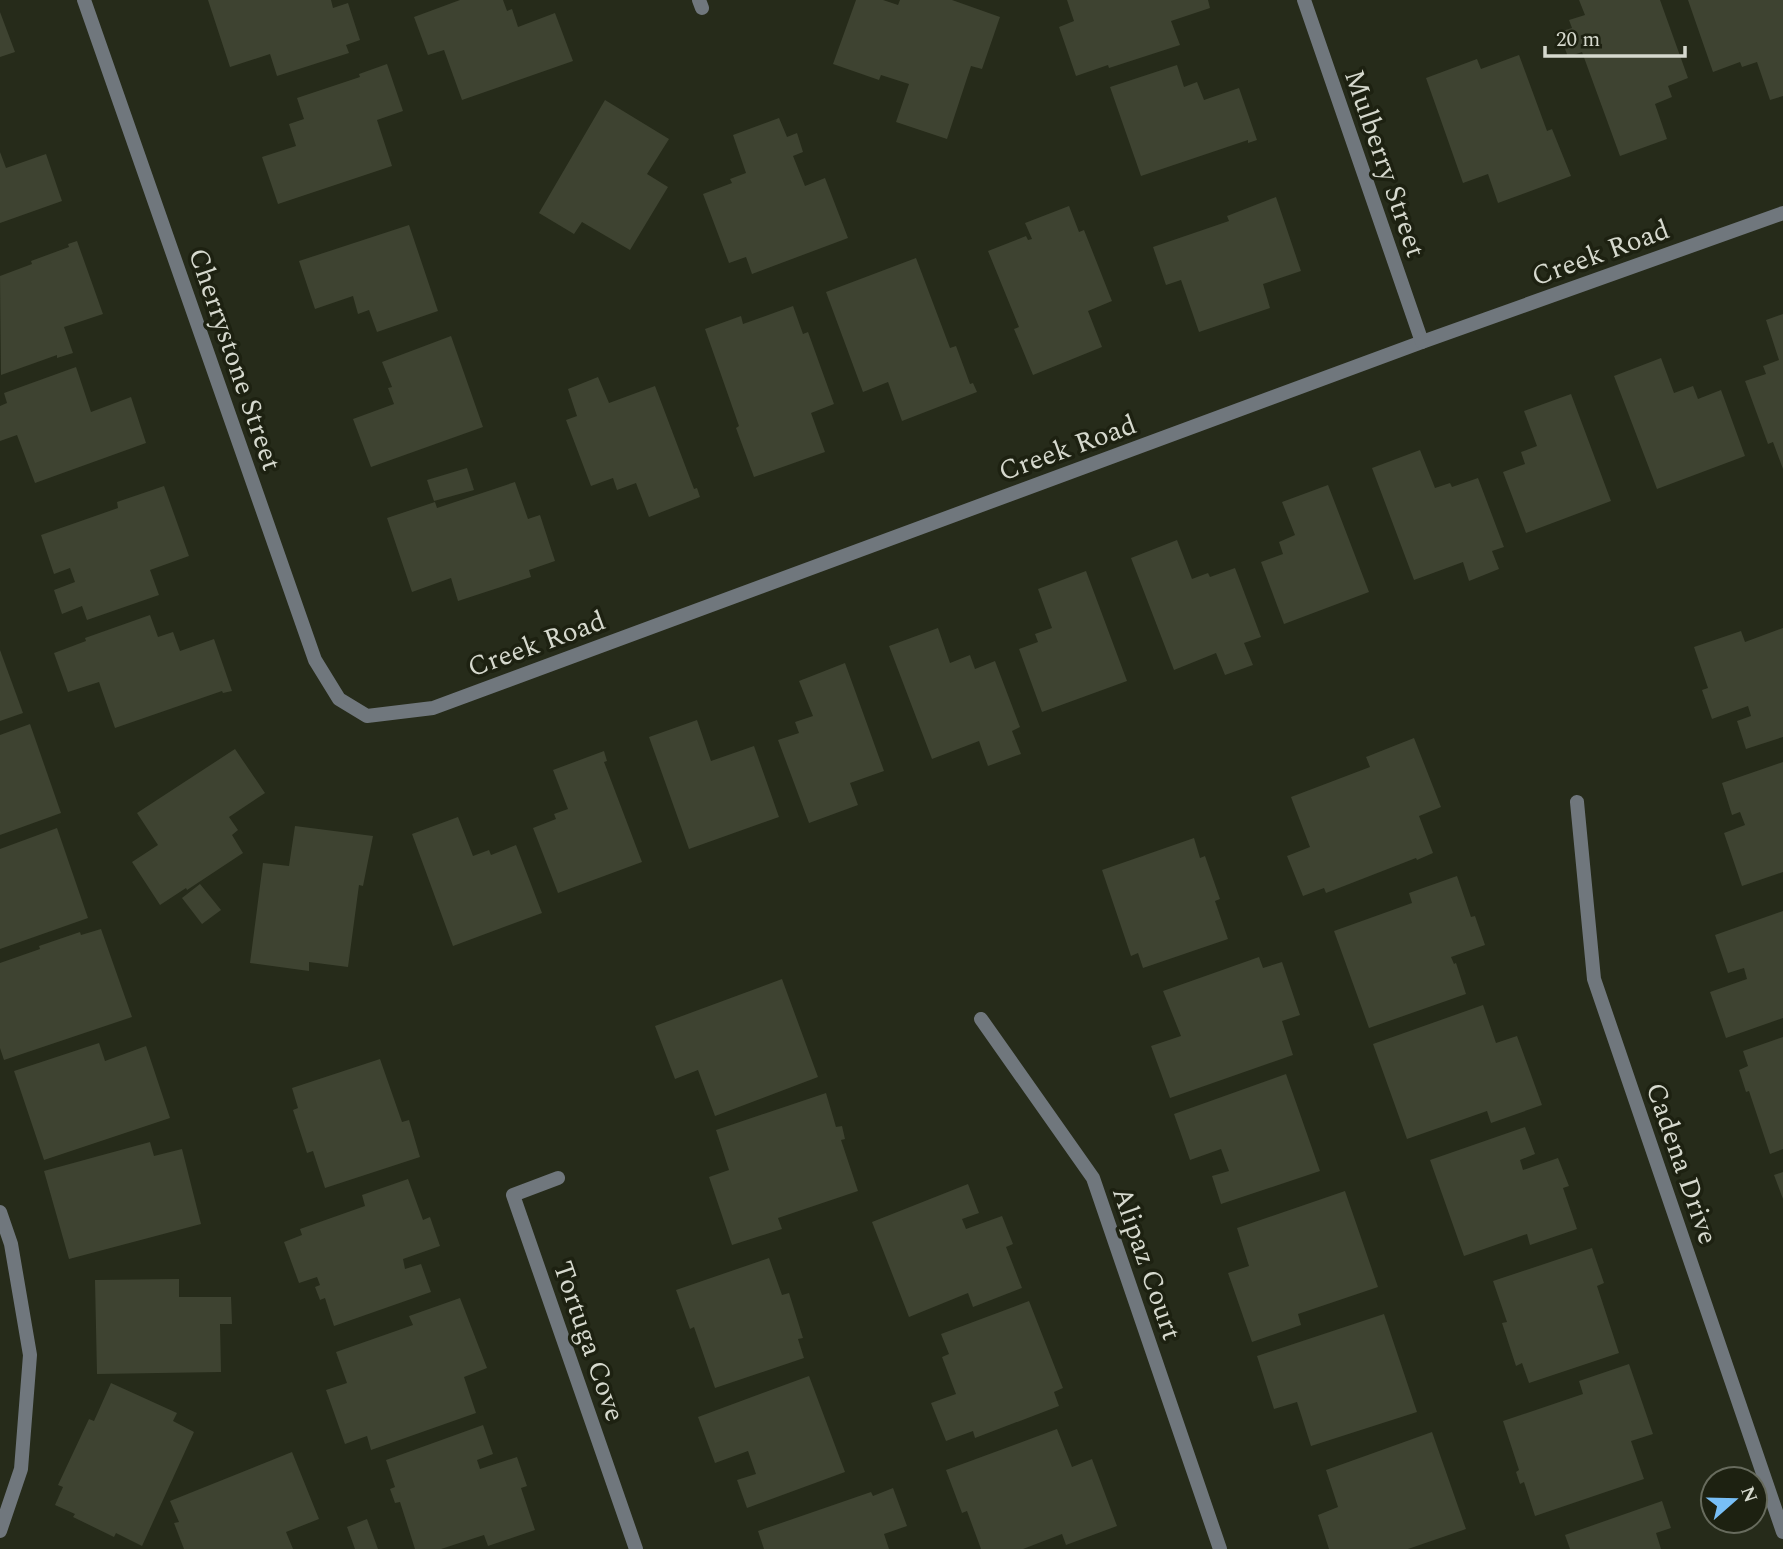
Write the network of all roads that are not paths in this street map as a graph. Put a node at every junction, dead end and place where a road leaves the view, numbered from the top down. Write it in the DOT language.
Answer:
graph roads {
  1 [pos="84,0"];
  2 [pos="1304,0"];
  3 [pos="1783,214"];
  4 [pos="1422,342"];
  5 [pos="367,716"];
  6 [pos="1577,802"];
  7 [pos="981,1019"];
  8 [pos="558,1178"];
  9 [pos="0,1212"];
  10 [pos="0,1531"];
  11 [pos="1783,1532"];
  12 [pos="636,1549"];
  13 [pos="1220,1549"];
  1 -- 5 [label="street, Cherrystone Street"];
  2 -- 4 [label="street, Mulberry Street"];
  3 -- 4 [label="street, Creek Road"];
  4 -- 5 [label="street, Creek Road"];
  6 -- 11 [label="street, Cadena Drive"];
  7 -- 13 [label="street, Alipaz Court"];
  8 -- 12 [label="street, Tortuga Cove"];
  9 -- 10 [label="street"];
}
